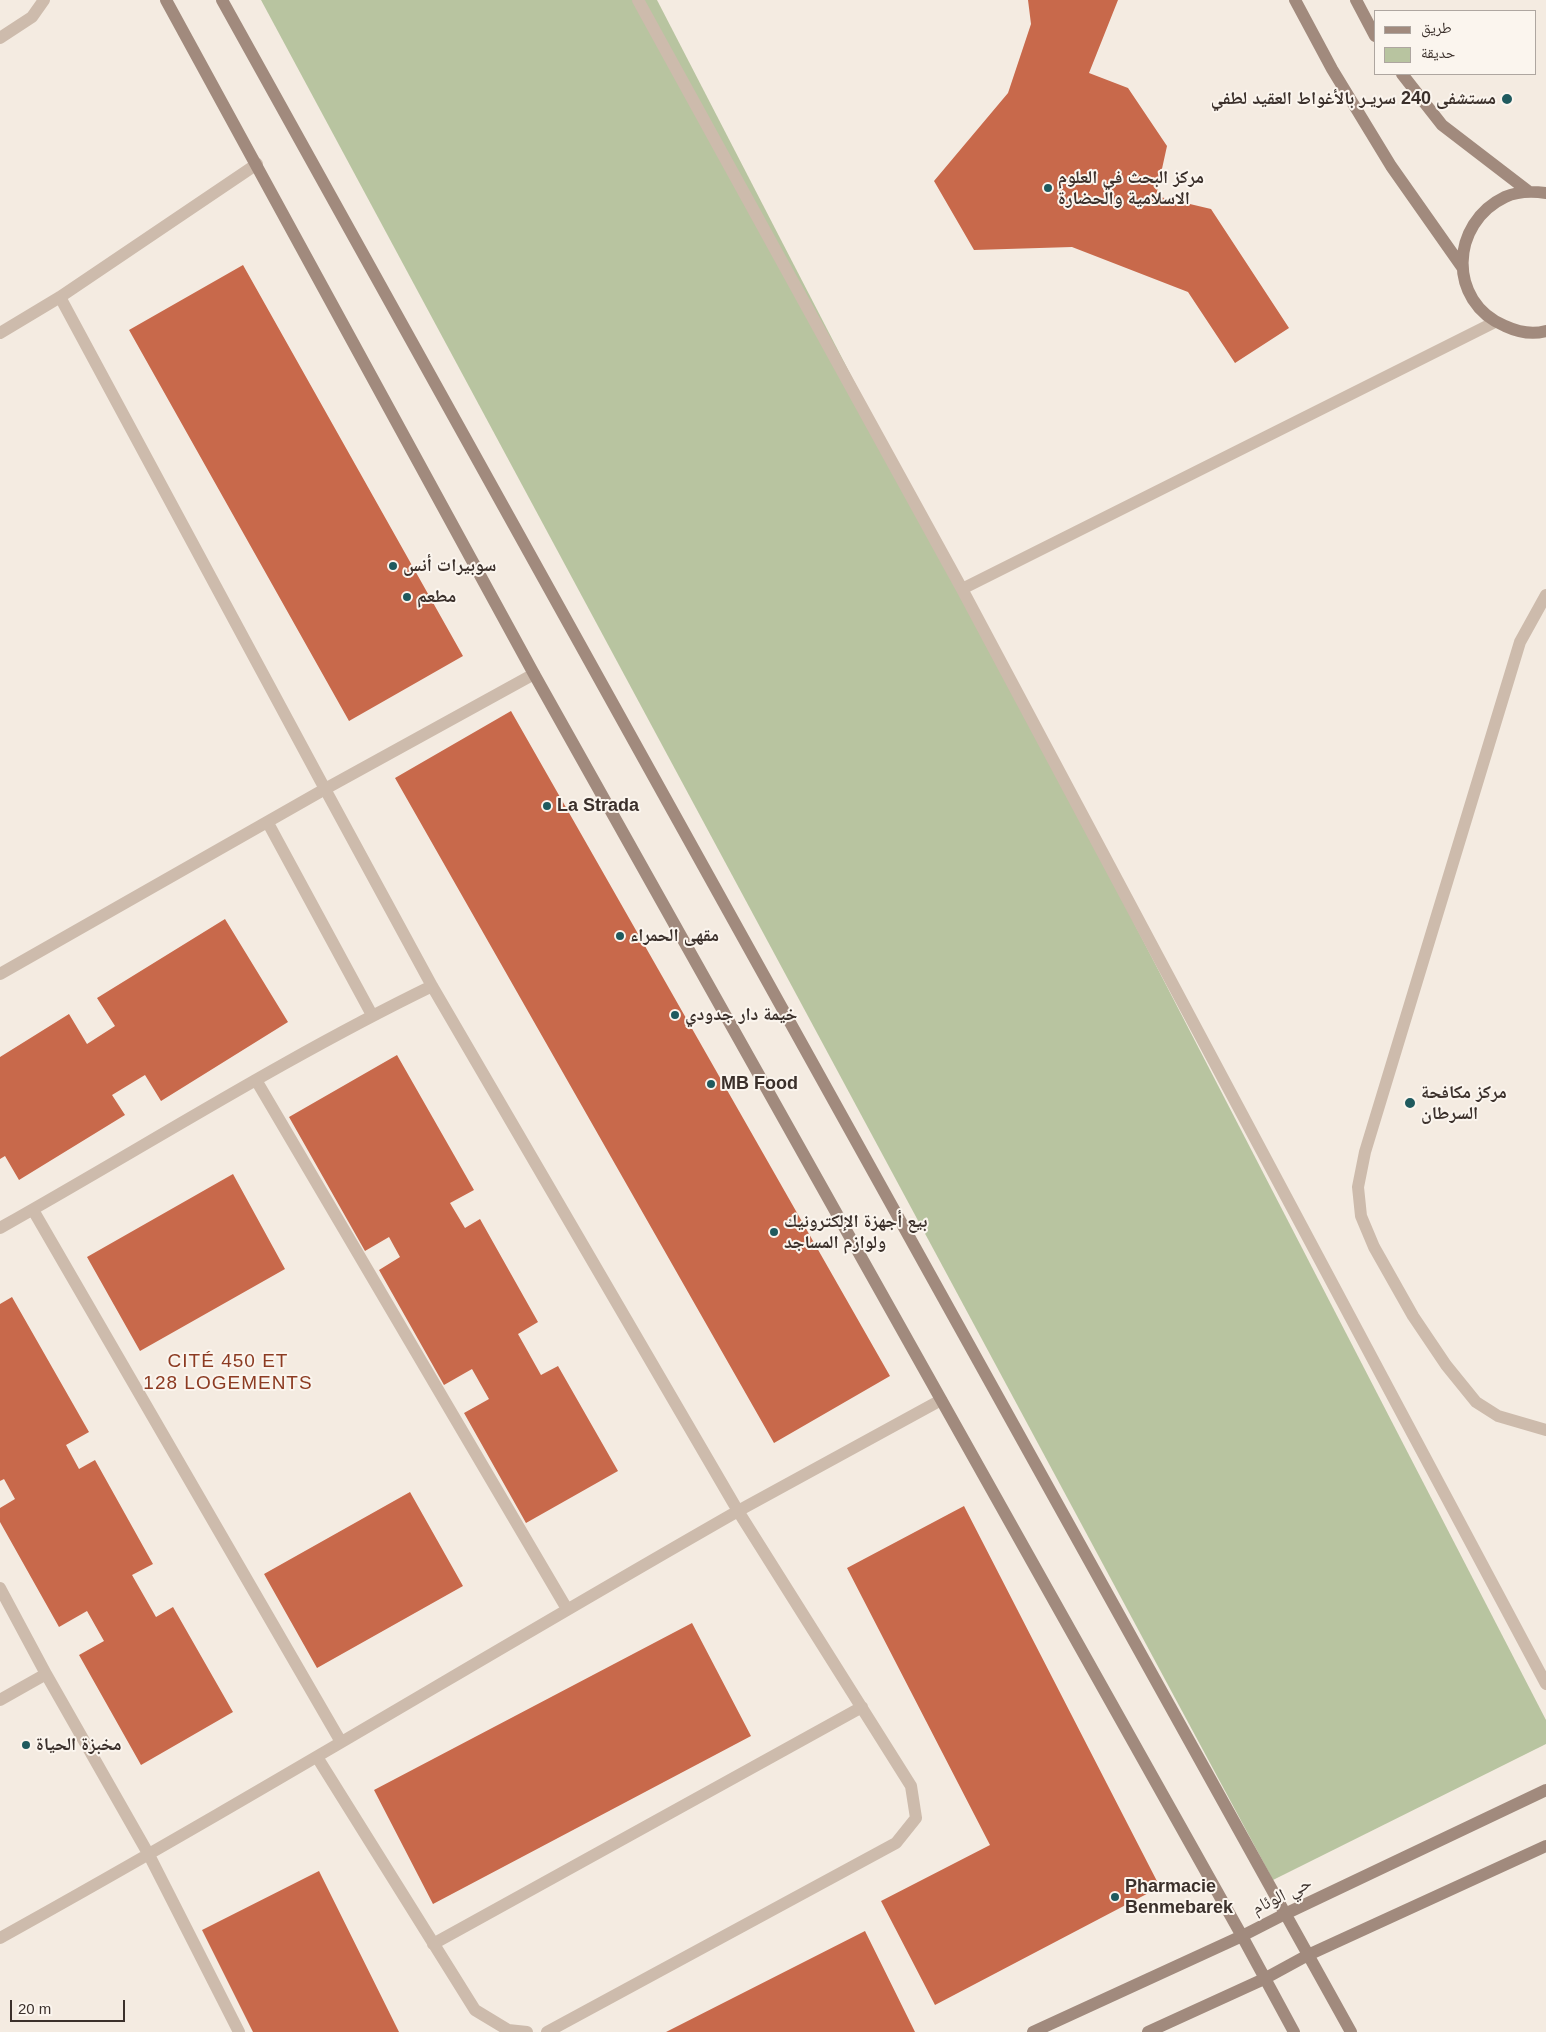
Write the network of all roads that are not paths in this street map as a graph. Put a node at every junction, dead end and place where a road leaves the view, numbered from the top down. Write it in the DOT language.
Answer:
graph roads {
  1 [pos="44,0"];
  2 [pos="166,0"];
  3 [pos="222,0"];
  4 [pos="638,0"];
  5 [pos="1295,0"];
  6 [pos="1356,0"];
  7 [pos="1374,34"];
  8 [pos="0,38"];
  9 [pos="1403,75"];
  10 [pos="257,164"];
  11 [pos="1528,191"];
  12 [pos="1546,192"];
  13 [pos="1462,267"];
  14 [pos="60,297"];
  15 [pos="1496,322"];
  16 [pos="1546,331"];
  17 [pos="0,333"];
  18 [pos="962,590"];
  19 [pos="1546,595"];
  20 [pos="534,674"];
  21 [pos="325,790"];
  22 [pos="268,823"];
  23 [pos="0,974"];
  24 [pos="432,986"];
  25 [pos="372,1015"];
  26 [pos="256,1080"];
  27 [pos="33,1210"];
  28 [pos="0,1228"];
  29 [pos="942,1400"];
  30 [pos="1546,1430"];
  31 [pos="738,1510"];
  32 [pos="0,1588"];
  33 [pos="567,1609"];
  34 [pos="46,1674"];
  35 [pos="1546,1684"];
  36 [pos="0,1700"];
  37 [pos="862,1707"];
  38 [pos="341,1742"];
  39 [pos="317,1757"];
  40 [pos="1546,1790"];
  41 [pos="1546,1846"];
  42 [pos="148,1855"];
  43 [pos="1285,1914"];
  44 [pos="1242,1936"];
  45 [pos="0,1938"];
  46 [pos="433,1944"];
  47 [pos="1308,1955"];
  48 [pos="1264,1979"];
  49 [pos="239,2032"];
  50 [pos="527,2032"];
  51 [pos="547,2032"];
  52 [pos="1033,2032"];
  53 [pos="1148,2032"];
  54 [pos="1294,2032"];
  55 [pos="1351,2032"];
  1 -- 8 [label="street"];
  2 -- 10 [label="main road"];
  3 -- 43 [label="main road"];
  4 -- 18 [label="street"];
  5 -- 13 [label="main road"];
  6 -- 7 [label="main road"];
  9 -- 11 [label="main road"];
  10 -- 14 [label="street"];
  10 -- 20 [label="main road"];
  11 -- 12 [label="main road"];
  11 -- 13 [label="main road"];
  13 -- 15 [label="main road"];
  14 -- 17 [label="street"];
  14 -- 21 [label="street"];
  15 -- 16 [label="main road"];
  15 -- 18 [label="street"];
  18 -- 35 [label="street"];
  19 -- 30 [label="street"];
  20 -- 21 [label="street"];
  20 -- 29 [label="main road"];
  21 -- 22 [label="street"];
  21 -- 24 [label="street"];
  22 -- 23 [label="street"];
  22 -- 25 [label="street"];
  24 -- 25 [label="street"];
  24 -- 31 [label="street"];
  25 -- 26 [label="street"];
  26 -- 27 [label="street"];
  26 -- 33 [label="street"];
  27 -- 28 [label="street"];
  27 -- 38 [label="street"];
  29 -- 31 [label="street"];
  29 -- 44 [label="main road"];
  31 -- 33 [label="street"];
  31 -- 37 [label="street"];
  32 -- 34 [label="street"];
  33 -- 38 [label="street"];
  34 -- 36 [label="street"];
  34 -- 42 [label="street"];
  37 -- 46 [label="street"];
  37 -- 51 [label="street"];
  38 -- 39 [label="street"];
  39 -- 42 [label="street"];
  39 -- 46 [label="street"];
  40 -- 43 [label="main road, حي الوئام"];
  41 -- 47 [label="main road"];
  42 -- 45 [label="street"];
  42 -- 49 [label="street"];
  43 -- 44 [label="main road, حي الوئام"];
  43 -- 47 [label="main road"];
  44 -- 48 [label="main road"];
  44 -- 52 [label="main road, حي الوئام"];
  46 -- 50 [label="street"];
  47 -- 48 [label="main road"];
  47 -- 55 [label="main road"];
  48 -- 53 [label="main road"];
  48 -- 54 [label="main road"];
}
